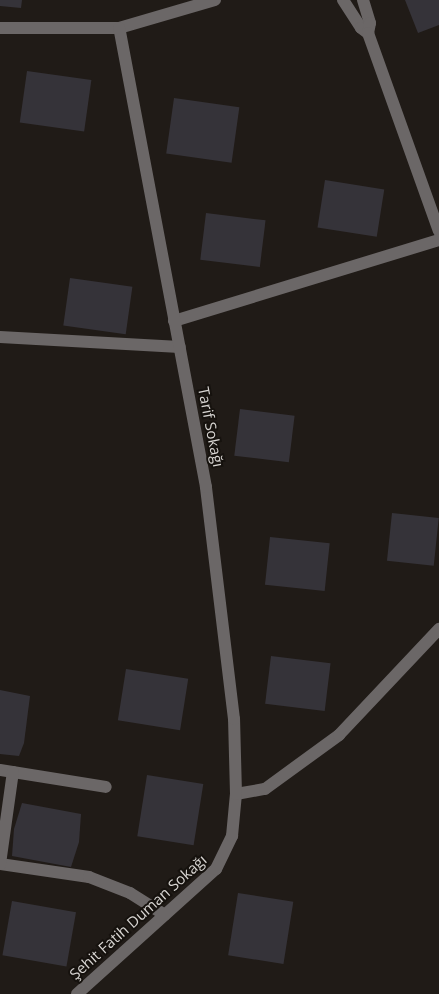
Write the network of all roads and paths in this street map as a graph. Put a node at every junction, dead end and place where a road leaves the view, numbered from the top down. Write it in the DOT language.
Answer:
graph roads {
  1 [pos="215,0"];
  2 [pos="343,0"];
  3 [pos="363,0"];
  4 [pos="0,28"];
  5 [pos="119,28"];
  6 [pos="368,33"];
  7 [pos="439,231"];
  8 [pos="439,240"];
  9 [pos="174,321"];
  10 [pos="0,337"];
  11 [pos="180,347"];
  12 [pos="439,629"];
  13 [pos="0,770"];
  14 [pos="13,772"];
  15 [pos="106,787"];
  16 [pos="236,794"];
  17 [pos="232,836"];
  18 [pos="0,864"];
  19 [pos="165,915"];
  20 [pos="77,994"];
  1 -- 5 [label="street"];
  2 -- 6 [label="street"];
  3 -- 6 [label="street"];
  4 -- 5 [label="street"];
  5 -- 9 [label="street, Tarif Sokağı"];
  6 -- 7 [label="street"];
  8 -- 9 [label="street"];
  9 -- 11 [label="street, Tarif Sokağı"];
  10 -- 11 [label="street"];
  11 -- 16 [label="street, Tarif Sokağı"];
  12 -- 16 [label="street"];
  13 -- 14 [label="street"];
  14 -- 15 [label="street"];
  14 -- 18 [label="street"];
  16 -- 17 [label="street, Tarif Sokağı"];
  17 -- 19 [label="street, Şehit Fatih Duman Sokağı"];
  18 -- 19 [label="street"];
  19 -- 20 [label="street, Şehit Fatih Duman Sokağı"];
}
